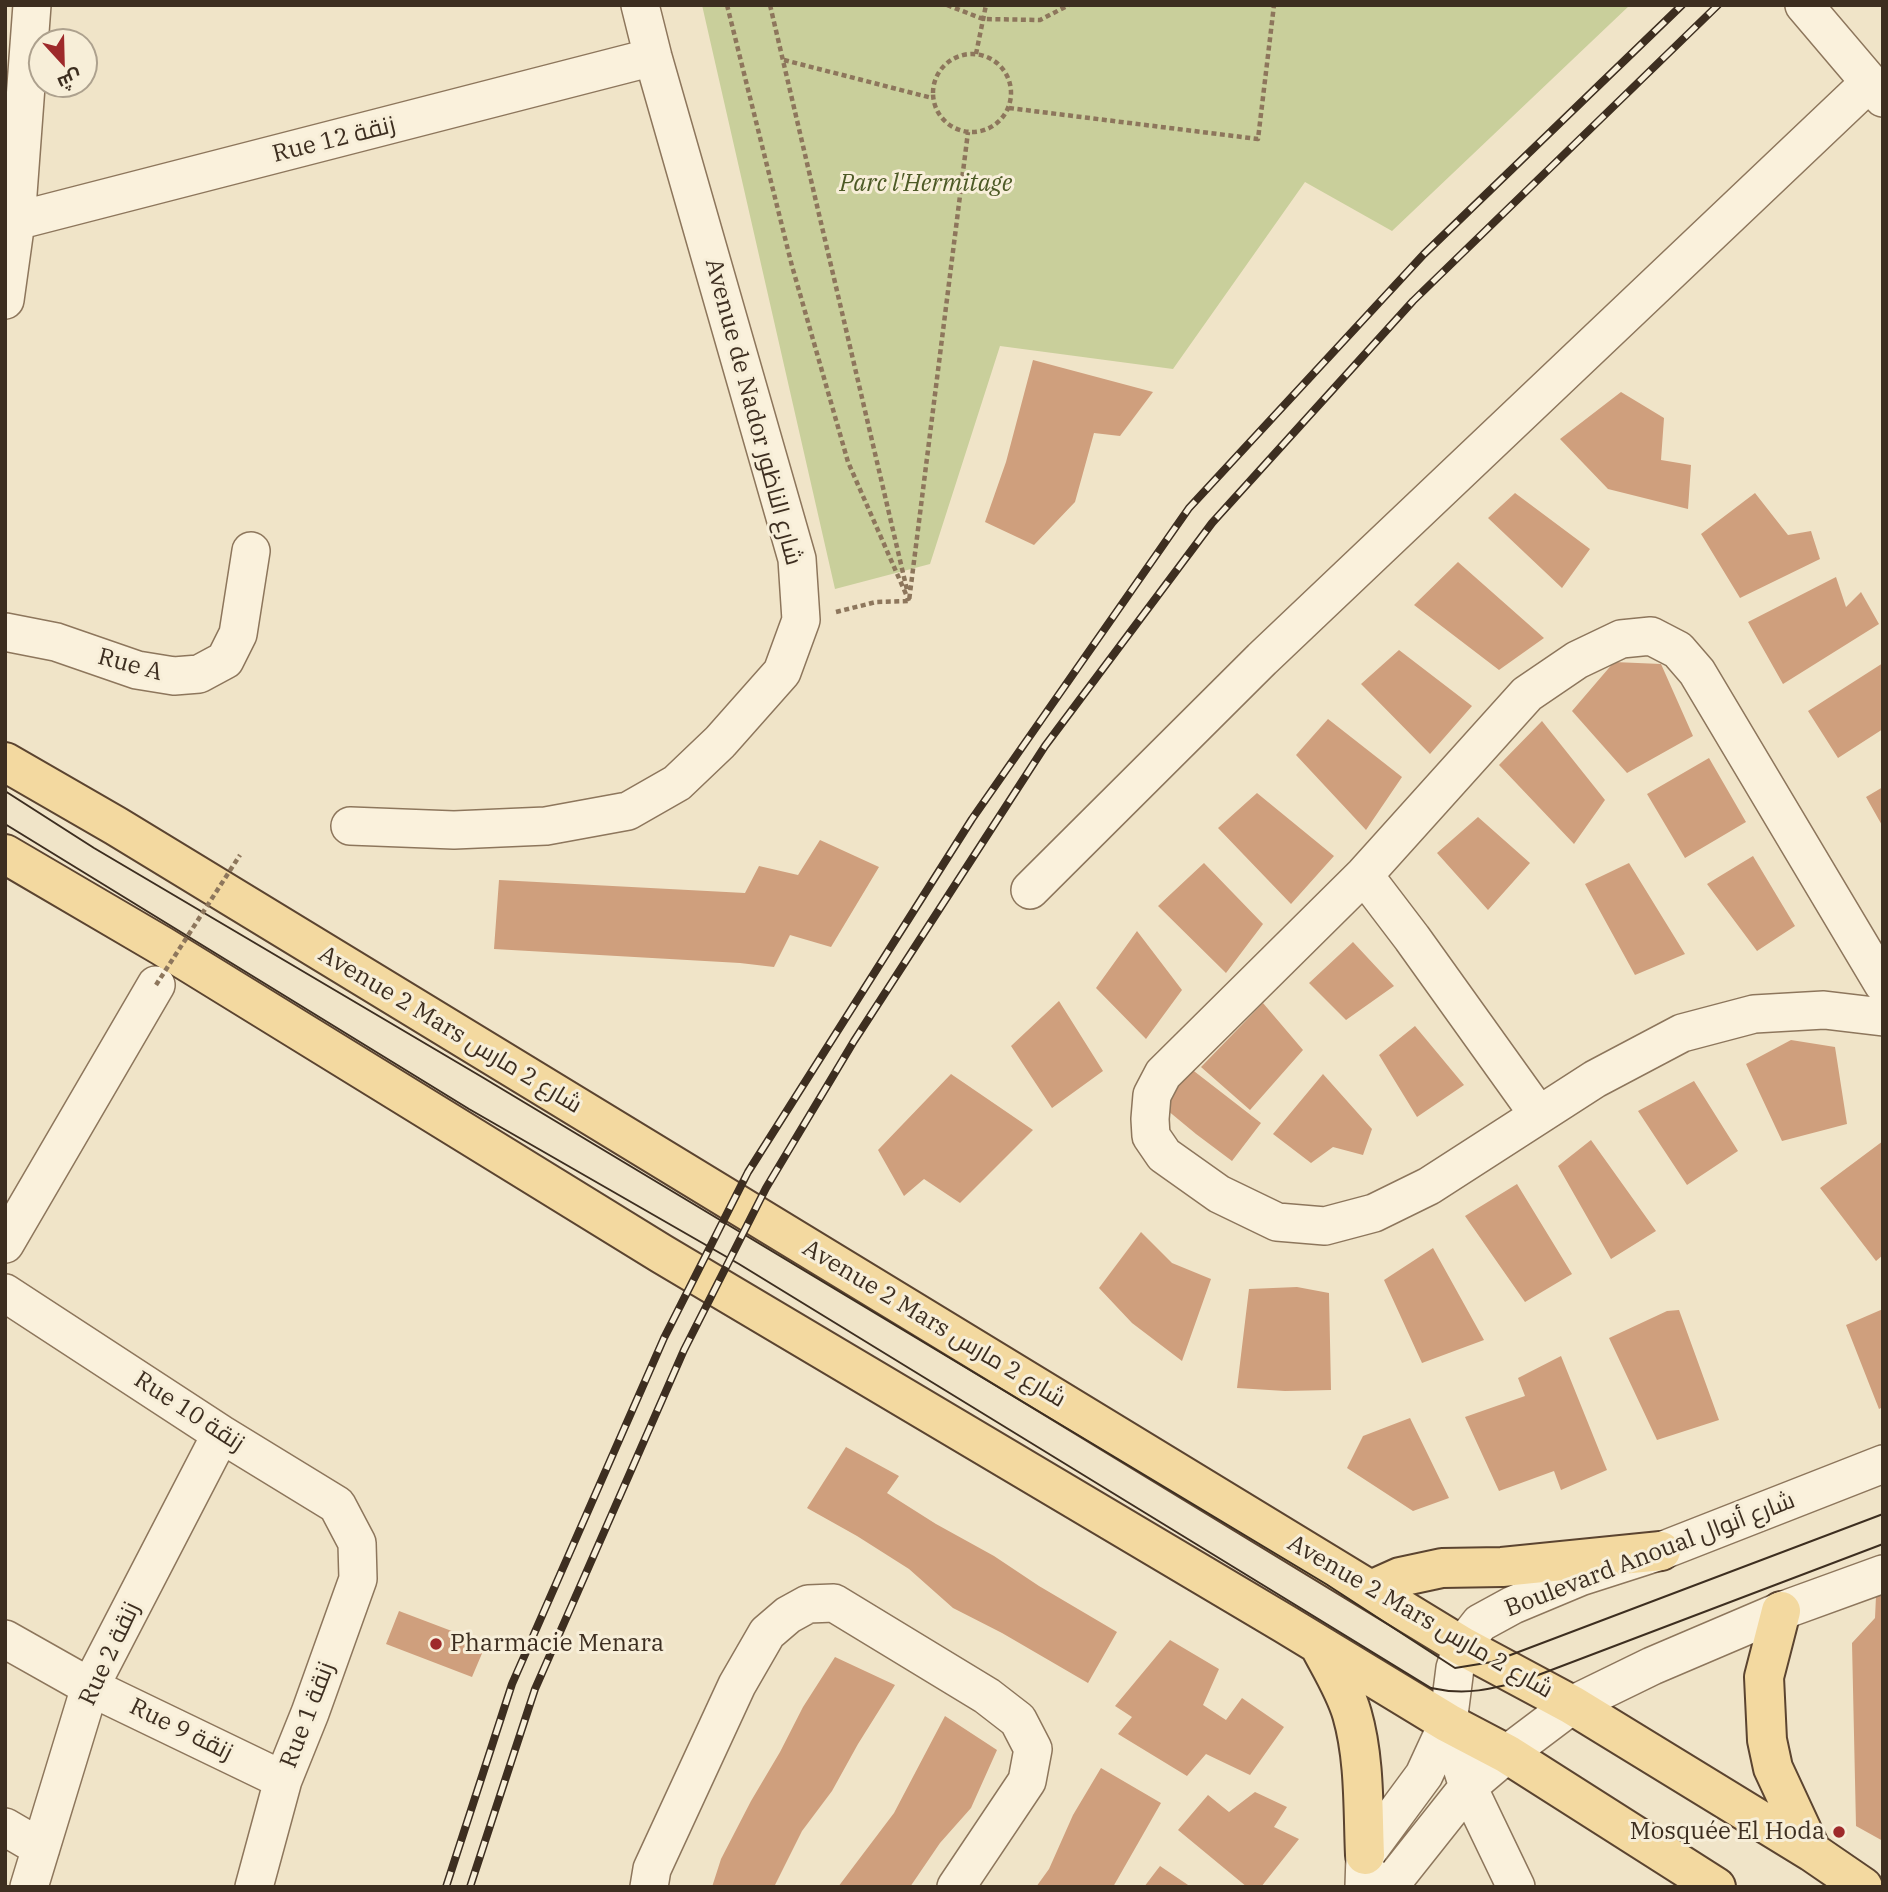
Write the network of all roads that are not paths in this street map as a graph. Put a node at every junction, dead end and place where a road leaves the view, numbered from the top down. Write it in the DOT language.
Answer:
graph roads {
  1 [pos="32,5"];
  2 [pos="640,5"];
  3 [pos="1804,5"];
  4 [pos="653,57"];
  5 [pos="1877,90"];
  6 [pos="16,221"];
  7 [pos="5,300"];
  8 [pos="251,551"];
  9 [pos="5,632"];
  10 [pos="5,762"];
  11 [pos="350,826"];
  12 [pos="5,854"];
  13 [pos="1364,875"];
  14 [pos="1030,890"];
  15 [pos="1883,984"];
  16 [pos="156,985"];
  17 [pos="1883,1017"];
  18 [pos="1538,1114"];
  19 [pos="5,1244"];
  20 [pos="5,1293"];
  21 [pos="221,1434"];
  22 [pos="1883,1464"];
  23 [pos="357,1544"];
  24 [pos="1661,1550"];
  25 [pos="1883,1573"];
  26 [pos="1371,1590"];
  27 [pos="1781,1611"];
  28 [pos="5,1639"];
  29 [pos="1319,1645"];
  30 [pos="1462,1646"];
  31 [pos="90,1687"];
  32 [pos="1572,1705"];
  33 [pos="1447,1723"];
  34 [pos="1507,1754"];
  35 [pos="283,1780"];
  36 [pos="1468,1787"];
  37 [pos="5,1827"];
  38 [pos="41,1848"];
  39 [pos="1812,1852"];
  40 [pos="1364,1876"];
  41 [pos="29,1887"];
  42 [pos="254,1887"];
  43 [pos="649,1887"];
  44 [pos="956,1887"];
  45 [pos="1516,1887"];
  46 [pos="1716,1887"];
  47 [pos="1863,1887"];
  1 -- 6 [label="street"];
  2 -- 4 [label="street, Avenue de Nador شارع الناظور"];
  3 -- 5 [label="street"];
  4 -- 6 [label="street, Rue 12 زنقة"];
  4 -- 11 [label="street, Avenue de Nador شارع الناظور"];
  5 -- 14 [label="street"];
  6 -- 7 [label="street"];
  8 -- 9 [label="street, Rue A"];
  10 -- 26 [label="main road, Avenue 2 Mars شارع 2 مارس"];
  12 -- 29 [label="main road"];
  13 -- 15 [label="street"];
  13 -- 18 [label="street"];
  13 -- 18 [label="street"];
  16 -- 19 [label="street"];
  17 -- 18 [label="street"];
  20 -- 21 [label="street, Rue 10 زنقة"];
  21 -- 23 [label="street, Rue 10 زنقة"];
  21 -- 31 [label="street, Rue 2 زنقة"];
  22 -- 24 [label="street, Boulevard Anoual شارع أنوال"];
  23 -- 35 [label="street, Rue 1 زنقة"];
  24 -- 26 [label="main road"];
  24 -- 30 [label="street, Boulevard Anoual شارع أنوال"];
  25 -- 27 [label="street"];
  26 -- 30 [label="main road, Avenue 2 Mars شارع 2 مارس"];
  27 -- 32 [label="street"];
  27 -- 39 [label="main road"];
  28 -- 31 [label="street, Rue 9 زنقة"];
  29 -- 33 [label="main road"];
  29 -- 40 [label="main road"];
  30 -- 32 [label="main road, Avenue 2 Mars شارع 2 مارس"];
  30 -- 33 [label="street, Boulevard Anoual شارع أنوال"];
  31 -- 35 [label="street, Rue 9 زنقة"];
  31 -- 38 [label="street, Rue 2 زنقة"];
  32 -- 34 [label="street"];
  32 -- 39 [label="main road, Avenue 2 Mars شارع 2 مارس"];
  33 -- 34 [label="main road"];
  33 -- 36 [label="street"];
  33 -- 40 [label="street"];
  34 -- 36 [label="street"];
  34 -- 46 [label="main road"];
  35 -- 42 [label="street, Rue 1 زنقة"];
  36 -- 40 [label="street"];
  36 -- 45 [label="street"];
  37 -- 38 [label="street"];
  38 -- 41 [label="street, Rue 2 زنقة"];
  39 -- 47 [label="main road, Avenue 2 Mars شارع 2 مارس"];
  43 -- 44 [label="street"];
}
